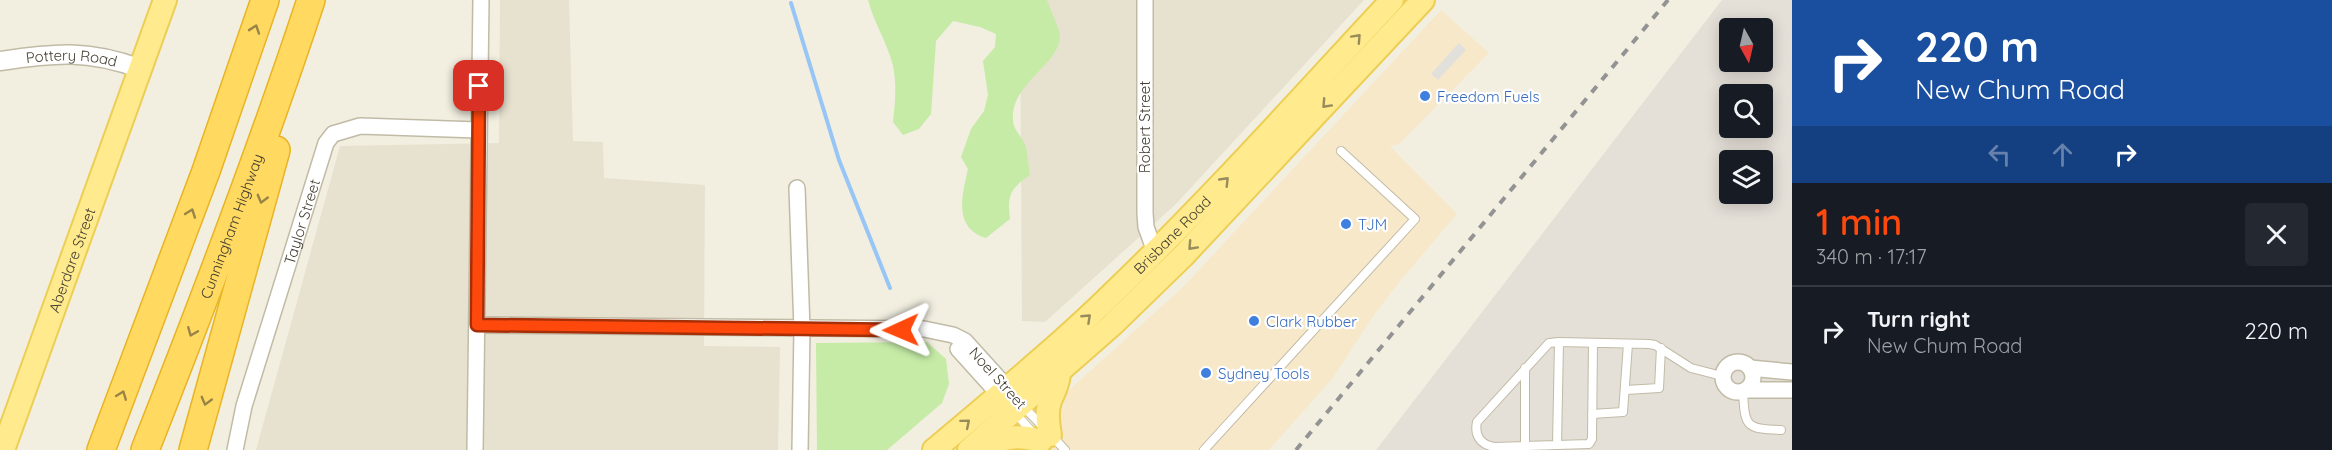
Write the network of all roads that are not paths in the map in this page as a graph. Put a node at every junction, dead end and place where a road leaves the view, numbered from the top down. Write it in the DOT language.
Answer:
graph roads {
  1 [pos="165,0"];
  2 [pos="265,0"];
  3 [pos="312,0"];
  4 [pos="481,0"];
  5 [pos="1145,0"];
  6 [pos="1392,0"];
  7 [pos="1423,0"];
  8 [pos="0,61"];
  9 [pos="141,69"];
  10 [pos="478,130"];
  11 [pos="1341,151"];
  12 [pos="797,188"];
  13 [pos="1155,252"];
  14 [pos="477,325"];
  15 [pos="802,329"];
  16 [pos="1559,342"];
  17 [pos="1593,343"];
  18 [pos="1628,344"];
  19 [pos="1661,348"];
  20 [pos="1525,368"];
  21 [pos="1750,368"];
  22 [pos="1059,372"];
  23 [pos="1792,372"];
  24 [pos="1722,376"];
  25 [pos="1626,390"];
  26 [pos="1792,390"];
  27 [pos="1745,391"];
  28 [pos="1011,400"];
  29 [pos="1592,414"];
  30 [pos="1780,430"];
  31 [pos="1051,444"];
  32 [pos="1557,445"];
  33 [pos="1525,446"];
  34 [pos="971,448"];
  35 [pos="3,450"];
  36 [pos="101,450"];
  37 [pos="145,450"];
  38 [pos="193,450"];
  39 [pos="235,450"];
  40 [pos="475,450"];
  41 [pos="800,450"];
  42 [pos="934,450"];
  43 [pos="1204,450"];
  1 -- 9 [label="main road, Aberdare Street"];
  36 -- 2 [label="highway, one-way"];
  3 -- 37 [label="highway, Cunningham Highway, one-way"];
  3 -- 38 [label="highway, one-way"];
  4 -- 10 [label="street"];
  5 -- 13 [label="street, Robert Street"];
  13 -- 6 [label="main road, Brisbane Road, one-way"];
  7 -- 22 [label="main road, Brisbane Road, one-way"];
  8 -- 9 [label="street, Pottery Road"];
  9 -- 35 [label="main road, Aberdare Street"];
  10 -- 14 [label="street"];
  10 -- 39 [label="street, Taylor Street"];
  11 -- 43 [label="lane"];
  12 -- 15 [label="street"];
  28 -- 13 [label="main road, Brisbane Road, one-way"];
  14 -- 15 [label="street, Noel Street"];
  14 -- 40 [label="street"];
  15 -- 28 [label="street, Noel Street"];
  15 -- 41 [label="street"];
  16 -- 17 [label="lane"];
  16 -- 20 [label="lane"];
  16 -- 32 [label="lane"];
  17 -- 18 [label="lane"];
  17 -- 29 [label="lane"];
  18 -- 19 [label="lane"];
  18 -- 25 [label="lane"];
  19 -- 24 [label="lane"];
  19 -- 25 [label="lane"];
  20 -- 33 [label="lane"];
  20 -- 33 [label="lane"];
  21 -- 23 [label="street"];
  21 -- 24 [label="street"];
  21 -- 27 [label="street"];
  22 -- 28 [label="main road, Brisbane Road"];
  22 -- 31 [label="main road"];
  24 -- 27 [label="street"];
  25 -- 29 [label="lane"];
  26 -- 27 [label="street"];
  27 -- 30 [label="lane"];
  28 -- 31 [label="lane, Noel Street"];
  28 -- 34 [label="main road, Brisbane Road"];
  42 -- 28 [label="main road, Brisbane Road, one-way"];
  29 -- 32 [label="lane"];
  31 -- 34 [label="main road"];
  32 -- 33 [label="lane"];
}
